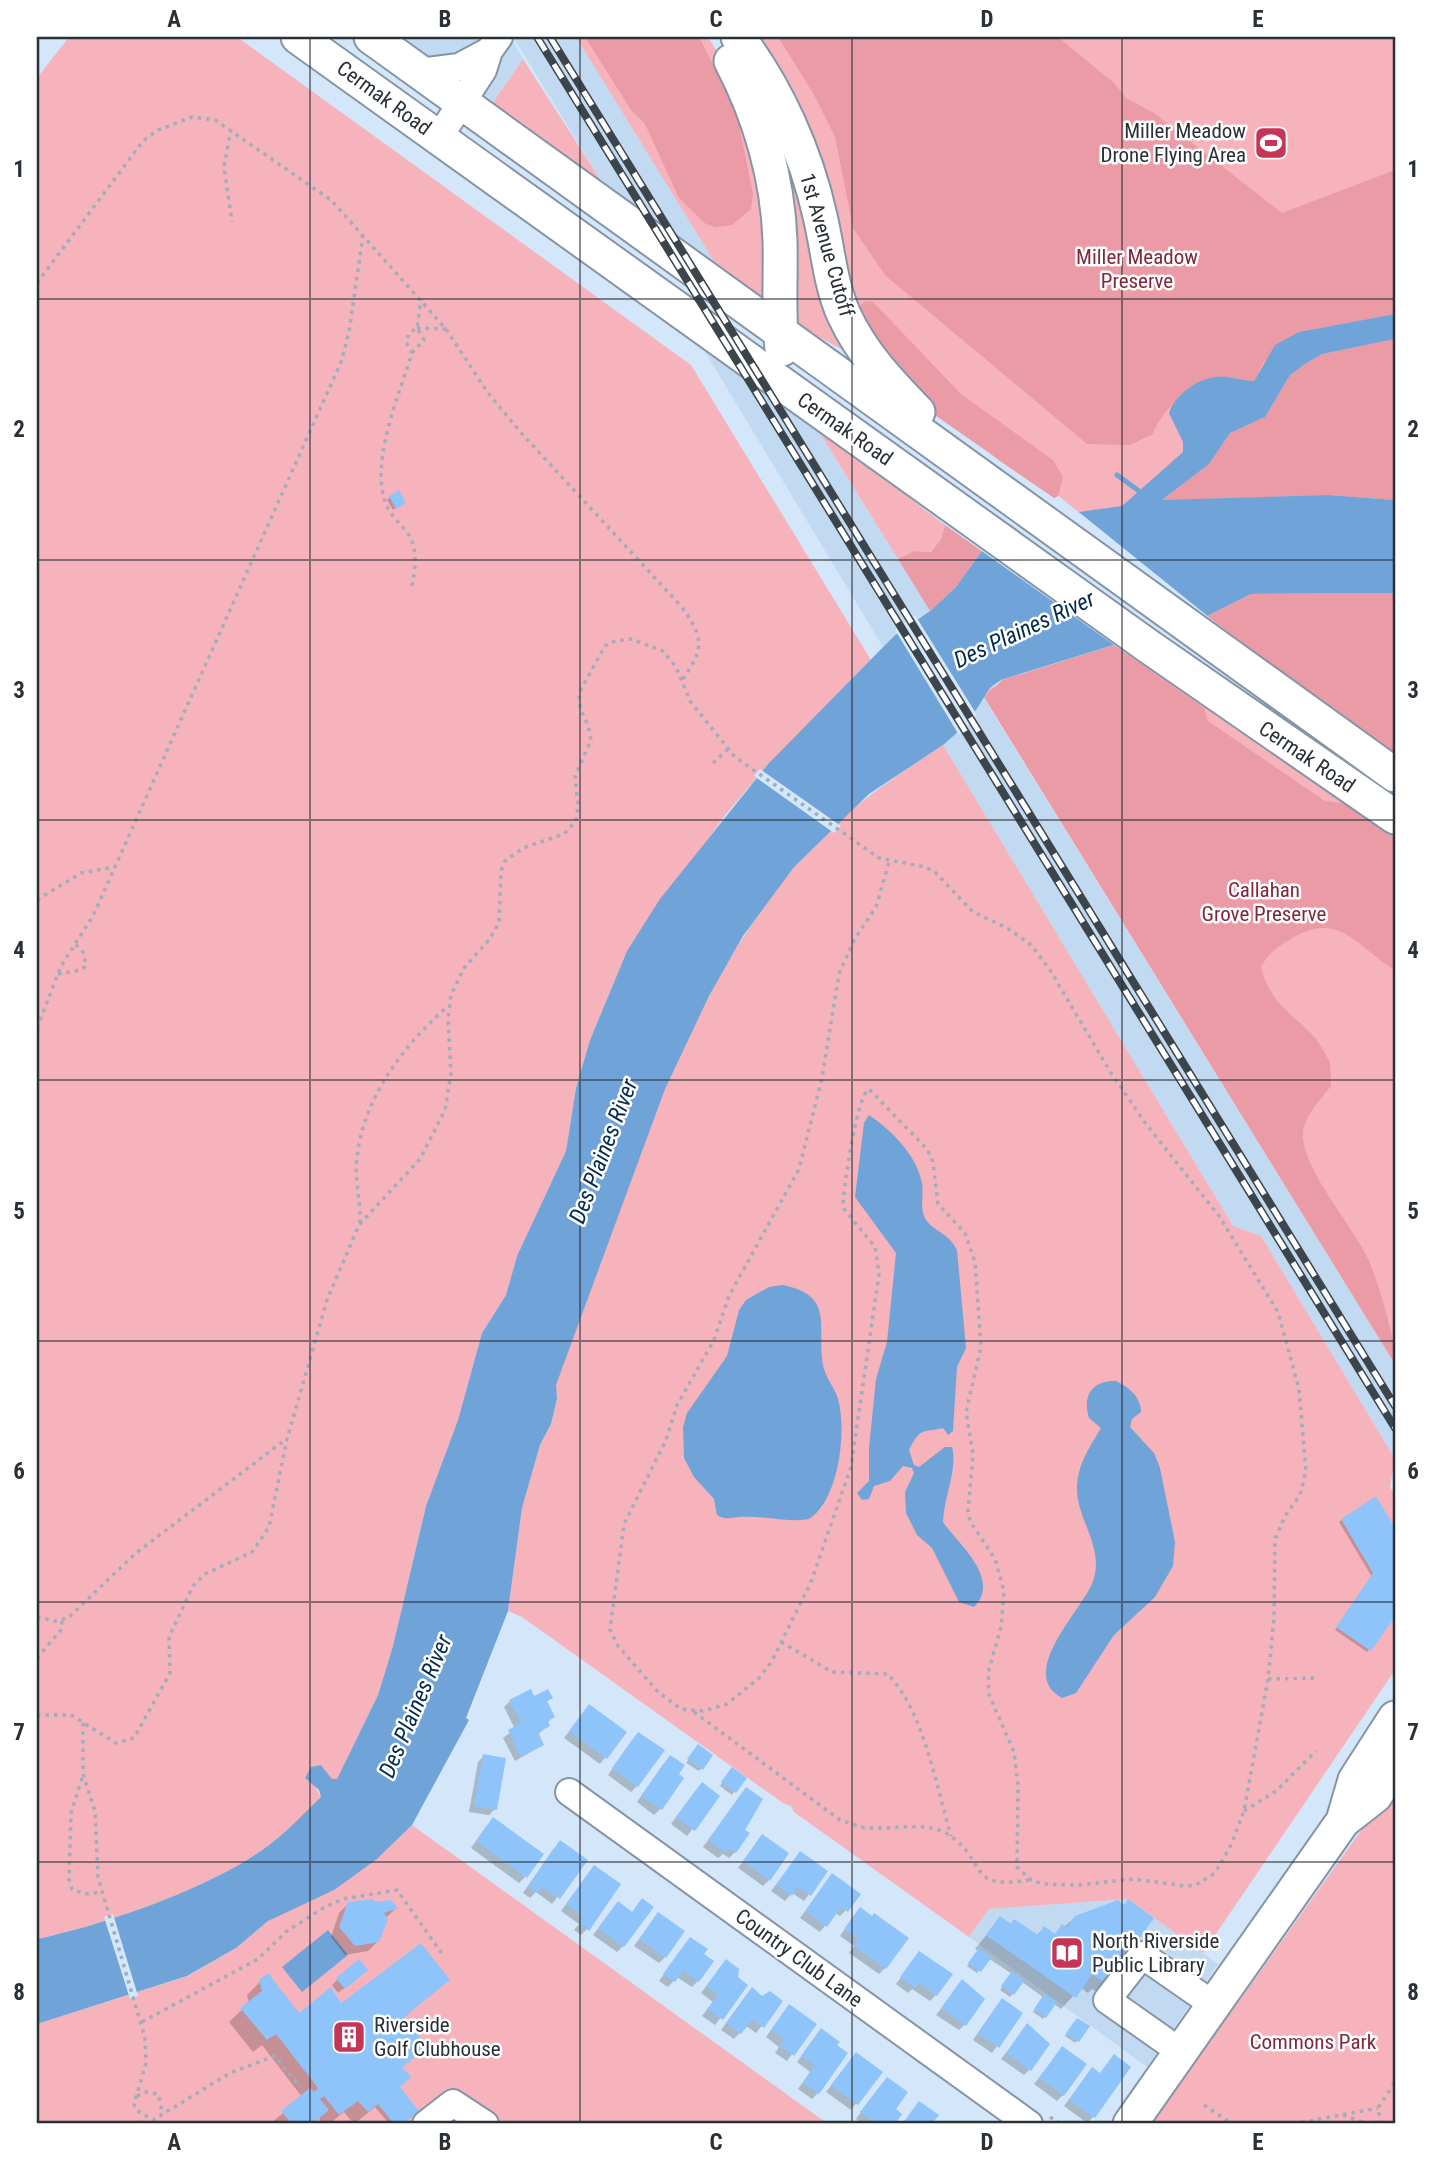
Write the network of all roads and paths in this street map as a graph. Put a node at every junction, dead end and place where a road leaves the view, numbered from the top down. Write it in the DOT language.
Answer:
graph roads {
  1 [pos="298,37"];
  2 [pos="371,37"];
  3 [pos="717,37"];
  4 [pos="738,37"];
  5 [pos="494,44"];
  6 [pos="420,72"];
  7 [pos="462,102"];
  8 [pos="231,130"];
  9 [pos="439,137"];
  10 [pos="232,222"];
  11 [pos="363,235"];
  12 [pos="37,283"];
  13 [pos="421,299"];
  14 [pos="417,328"];
  15 [pos="446,329"];
  16 [pos="780,333"];
  17 [pos="412,353"];
  18 [pos="818,410"];
  19 [pos="970,468"];
  20 [pos="412,586"];
  21 [pos="682,680"];
  22 [pos="728,750"];
  23 [pos="713,763"];
  24 [pos="1395,775"];
  25 [pos="1395,817"];
  26 [pos="889,862"];
  27 [pos="114,867"];
  28 [pos="37,900"];
  29 [pos="75,944"];
  30 [pos="58,974"];
  31 [pos="448,1006"];
  32 [pos="37,1028"];
  33 [pos="359,1225"];
  34 [pos="287,1439"];
  35 [pos="37,1617"];
  36 [pos="62,1621"];
  37 [pos="781,1642"];
  38 [pos="37,1658"];
  39 [pos="1319,1678"];
  40 [pos="1268,1679"];
  41 [pos="692,1711"];
  42 [pos="37,1715"];
  43 [pos="1395,1718"];
  44 [pos="83,1723"];
  45 [pos="1317,1751"];
  46 [pos="1395,1766"];
  47 [pos="83,1774"];
  48 [pos="569,1792"];
  49 [pos="1244,1811"];
  50 [pos="1343,1821"];
  51 [pos="952,1837"];
  52 [pos="1031,1880"];
  53 [pos="102,1892"];
  54 [pos="443,1955"];
  55 [pos="1214,2005"];
  56 [pos="142,2022"];
  57 [pos="1181,2052"];
  58 [pos="1395,2082"];
  59 [pos="299,2087"];
  60 [pos="135,2097"];
  61 [pos="1204,2105"];
  62 [pos="1378,2108"];
  63 [pos="162,2113"];
  64 [pos="1341,2115"];
  65 [pos="144,2117"];
  66 [pos="473,2122"];
  67 [pos="141,2124"];
  68 [pos="426,2124"];
  69 [pos="1029,2124"];
  70 [pos="1130,2124"];
  71 [pos="1232,2124"];
  72 [pos="1293,2124"];
  73 [pos="1367,2124"];
  74 [pos="1381,2124"];
  1 -- 9 [label="main road, Cermak Road"];
  2 -- 6 [label="main road, Cermak Road"];
  3 -- 16 [label="main road, 1st Avenue Cutoff"];
  4 -- 19 [label="main road, 1st Avenue Cutoff"];
  5 -- 6 [label="street"];
  5 -- 7 [label="street"];
  6 -- 7 [label="main road, Cermak Road"];
  7 -- 9 [label="street"];
  7 -- 16 [label="main road, Cermak Road"];
  8 -- 10 [label="path"];
  8 -- 11 [label="path"];
  8 -- 12 [label="path"];
  9 -- 18 [label="main road, Cermak Road"];
  11 -- 13 [label="path"];
  11 -- 27 [label="path"];
  13 -- 14 [label="path"];
  13 -- 15 [label="path"];
  14 -- 15 [label="path"];
  14 -- 17 [label="path"];
  14 -- 17 [label="path"];
  15 -- 21 [label="path"];
  16 -- 18 [label="main road, 1st Avenue Cutoff"];
  16 -- 19 [label="main road, Cermak Road"];
  17 -- 20 [label="path"];
  18 -- 25 [label="main road, Cermak Road"];
  19 -- 24 [label="main road, Cermak Road"];
  21 -- 22 [label="path"];
  21 -- 31 [label="path"];
  22 -- 23 [label="path"];
  22 -- 26 [label="path"];
  26 -- 40 [label="path"];
  26 -- 41 [label="path"];
  27 -- 28 [label="path"];
  27 -- 29 [label="path"];
  29 -- 30 [label="path"];
  29 -- 30 [label="path"];
  30 -- 32 [label="path"];
  31 -- 33 [label="path"];
  31 -- 33 [label="path"];
  33 -- 34 [label="path"];
  34 -- 36 [label="path"];
  34 -- 44 [label="path"];
  35 -- 36 [label="path"];
  36 -- 38 [label="path"];
  37 -- 41 [label="path"];
  37 -- 51 [label="path"];
  37 -- 52 [label="path"];
  39 -- 40 [label="path"];
  40 -- 49 [label="path"];
  41 -- 51 [label="path"];
  42 -- 44 [label="path"];
  43 -- 50 [label="main road"];
  44 -- 47 [label="path"];
  45 -- 49 [label="path"];
  46 -- 50 [label="main road"];
  47 -- 53 [label="path"];
  47 -- 53 [label="path"];
  48 -- 69 [label="street, Country Club Lane"];
  49 -- 52 [label="path"];
  50 -- 55 [label="main road"];
  51 -- 52 [label="path"];
  53 -- 56 [label="path"];
  54 -- 56 [label="path"];
  55 -- 57 [label="main road"];
  55 -- 57 [label="street"];
  56 -- 60 [label="path"];
  57 -- 70 [label="main road"];
  58 -- 62 [label="path"];
  59 -- 63 [label="path"];
  60 -- 63 [label="path"];
  60 -- 65 [label="path"];
  61 -- 71 [label="path"];
  62 -- 64 [label="path"];
  62 -- 74 [label="path"];
  63 -- 65 [label="path"];
  64 -- 72 [label="path"];
  64 -- 73 [label="path"];
  65 -- 67 [label="path"];
  66 -- 68 [label="street"];
}
